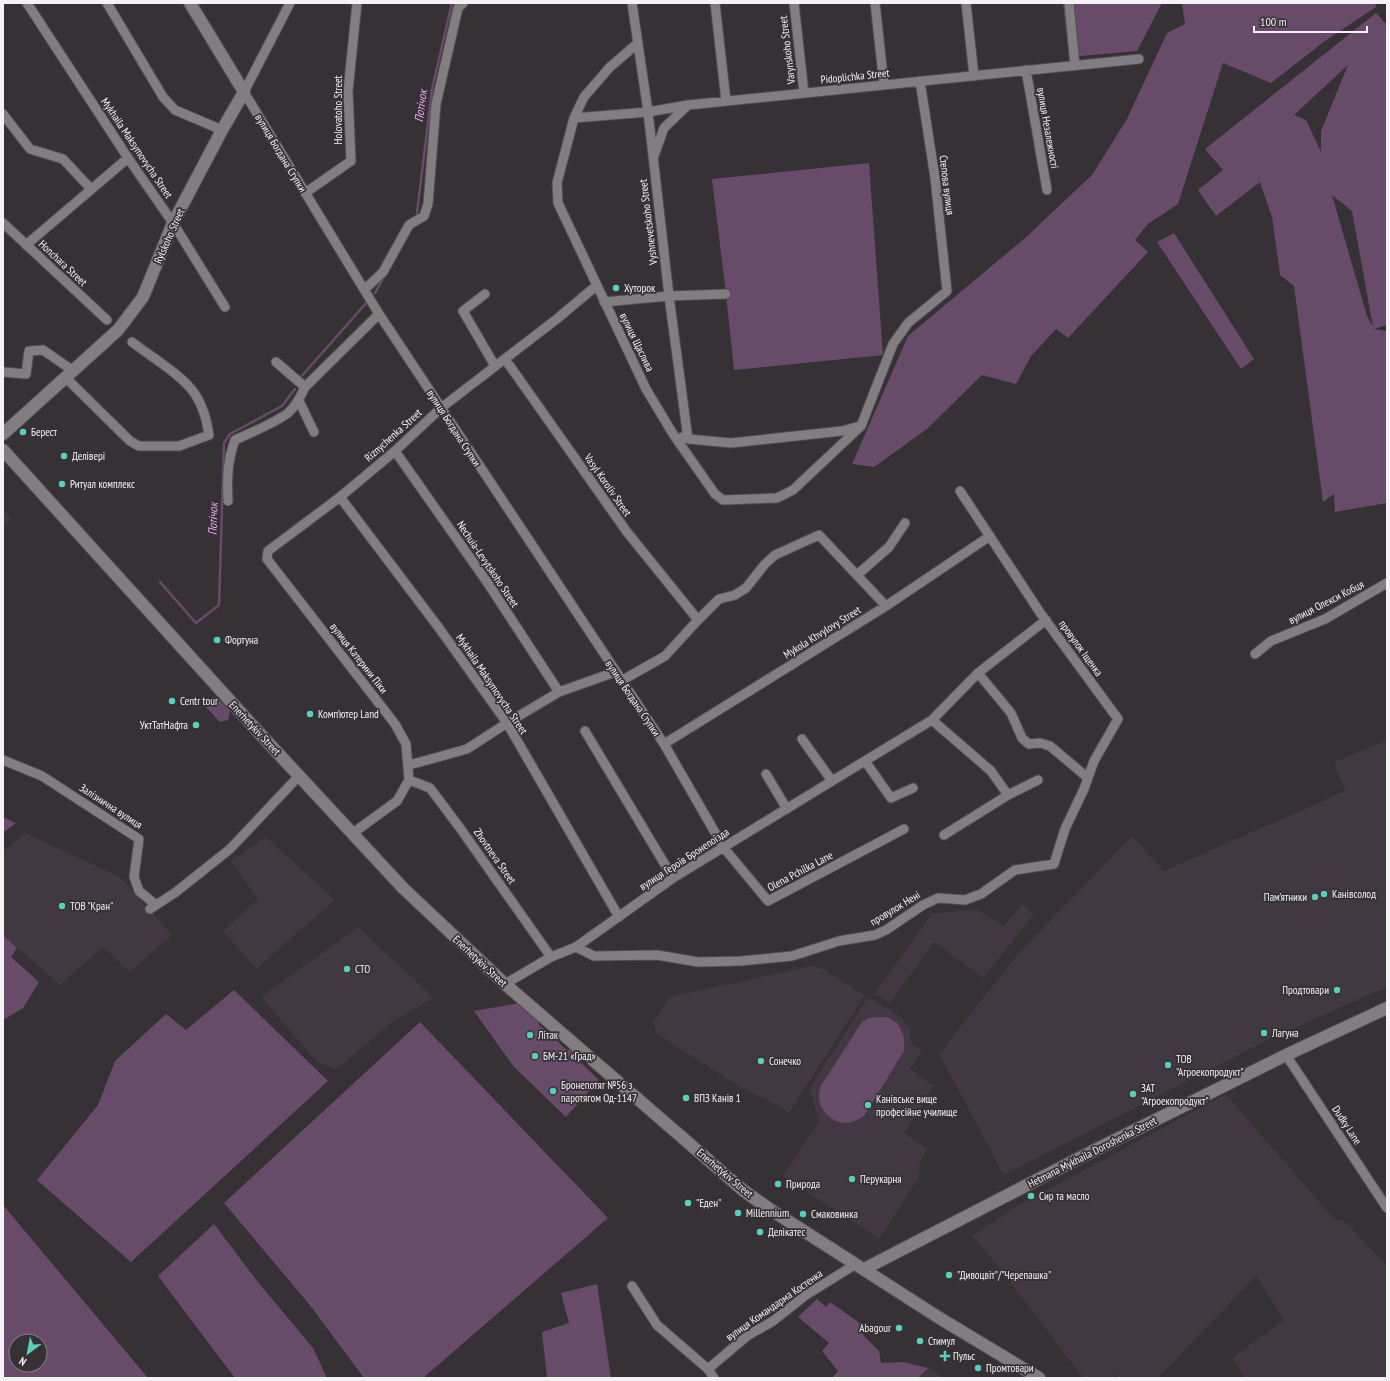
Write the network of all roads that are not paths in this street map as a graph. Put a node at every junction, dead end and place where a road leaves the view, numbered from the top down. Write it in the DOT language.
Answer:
graph roads {
  1 [pos="26,3"];
  2 [pos="107,3"];
  3 [pos="190,3"];
  4 [pos="357,3"];
  5 [pos="463,3"];
  6 [pos="632,3"];
  7 [pos="715,3"];
  8 [pos="794,3"];
  9 [pos="875,3"];
  10 [pos="966,3"];
  11 [pos="1070,3"];
  12 [pos="287,5"];
  13 [pos="638,43"];
  14 [pos="1139,59"];
  15 [pos="1075,65"];
  16 [pos="1026,70"];
  17 [pos="974,76"];
  18 [pos="920,81"];
  19 [pos="884,85"];
  20 [pos="244,92"];
  21 [pos="804,93"];
  22 [pos="726,101"];
  23 [pos="688,105"];
  24 [pos="648,112"];
  25 [pos="3,114"];
  26 [pos="574,118"];
  27 [pos="222,130"];
  28 [pos="128,158"];
  29 [pos="653,159"];
  30 [pos="91,189"];
  31 [pos="1047,190"];
  32 [pos="305,193"];
  33 [pos="3,223"];
  34 [pos="173,223"];
  35 [pos="26,245"];
  36 [pos="596,286"];
  37 [pos="365,289"];
  38 [pos="485,294"];
  39 [pos="726,294"];
  40 [pos="669,296"];
  41 [pos="604,302"];
  42 [pos="225,307"];
  43 [pos="379,314"];
  44 [pos="107,320"];
  45 [pos="132,342"];
  46 [pos="505,359"];
  47 [pos="276,362"];
  48 [pos="495,366"];
  49 [pos="3,372"];
  50 [pos="69,374"];
  51 [pos="305,387"];
  52 [pos="299,401"];
  53 [pos="441,408"];
  54 [pos="861,426"];
  55 [pos="314,432"];
  56 [pos="3,434"];
  57 [pos="673,434"];
  58 [pos="688,439"];
  59 [pos="3,450"];
  60 [pos="395,451"];
  61 [pos="960,491"];
  62 [pos="340,497"];
  63 [pos="228,501"];
  64 [pos="905,523"];
  65 [pos="990,536"];
  66 [pos="267,559"];
  67 [pos="857,575"];
  68 [pos="1387,583"];
  69 [pos="886,606"];
  70 [pos="698,620"];
  71 [pos="1046,620"];
  72 [pos="1255,654"];
  73 [pos="615,672"];
  74 [pos="978,673"];
  75 [pos="621,681"];
  76 [pos="559,692"];
  77 [pos="932,720"];
  78 [pos="507,723"];
  79 [pos="585,732"];
  80 [pos="802,739"];
  81 [pos="664,744"];
  82 [pos="3,760"];
  83 [pos="866,761"];
  84 [pos="408,765"];
  85 [pos="766,774"];
  86 [pos="299,776"];
  87 [pos="1088,778"];
  88 [pos="409,780"];
  89 [pos="1038,780"];
  90 [pos="832,781"];
  91 [pos="913,788"];
  92 [pos="1008,795"];
  93 [pos="787,809"];
  94 [pos="904,829"];
  95 [pos="353,833"];
  96 [pos="944,835"];
  97 [pos="724,848"];
  98 [pos="1054,864"];
  99 [pos="673,878"];
  100 [pos="619,917"];
  101 [pos="576,947"];
  102 [pos="551,957"];
  103 [pos="504,984"];
  104 [pos="1387,1008"];
  105 [pos="1286,1055"];
  106 [pos="1387,1208"];
  107 [pos="860,1266"];
  108 [pos="632,1286"];
  109 [pos="708,1369"];
  110 [pos="714,1378"];
  111 [pos="1039,1378"];
  1 -- 28 [label="street, Mykhaila Maksymovycha Street"];
  2 -- 27 [label="street"];
  3 -- 20 [label="main road, вулиця Богдана Ступки"];
  4 -- 32 [label="street, Holovatoho Street"];
  5 -- 37 [label="street"];
  6 -- 13 [label="street, Vyshnevetskoho Street"];
  7 -- 22 [label="street"];
  8 -- 21 [label="street, Varynskoho Street"];
  9 -- 19 [label="street"];
  10 -- 17 [label="street"];
  11 -- 15 [label="street"];
  12 -- 20 [label="street, Rylskoho Street"];
  13 -- 24 [label="street, Vyshnevetskoho Street"];
  13 -- 26 [label="street, вулиця Щаслива"];
  14 -- 15 [label="street, Pidoplichka Street"];
  15 -- 16 [label="street, Pidoplichka Street"];
  16 -- 17 [label="street, Pidoplichka Street"];
  16 -- 31 [label="street, вулиця Незалежності"];
  17 -- 18 [label="street, Pidoplichka Street"];
  18 -- 19 [label="street, Pidoplichka Street"];
  18 -- 54 [label="street, Степова вулиця"];
  19 -- 21 [label="street, Pidoplichka Street"];
  20 -- 27 [label="main road, Rylskoho Street"];
  20 -- 32 [label="street, вулиця Богдана Ступки"];
  21 -- 22 [label="street, Pidoplichka Street"];
  22 -- 23 [label="street, Pidoplichka Street"];
  23 -- 24 [label="street, Pidoplichka Street"];
  23 -- 29 [label="street"];
  24 -- 26 [label="street, Pidoplichka Street"];
  24 -- 29 [label="street, Vyshnevetskoho Street"];
  25 -- 30 [label="street"];
  26 -- 36 [label="street, вулиця Щаслива"];
  27 -- 34 [label="main road, Rylskoho Street"];
  28 -- 30 [label="street"];
  28 -- 34 [label="street, Mykhaila Maksymovycha Street"];
  29 -- 40 [label="street, Vyshnevetskoho Street"];
  30 -- 35 [label="street"];
  32 -- 37 [label="street, вулиця Богдана Ступки"];
  33 -- 35 [label="street, Honchara Street"];
  34 -- 42 [label="street, Mykhaila Maksymovycha Street"];
  34 -- 50 [label="main road, Rylskoho Street"];
  35 -- 44 [label="street, Honchara Street"];
  36 -- 41 [label="street, вулиця Щаслива"];
  36 -- 46 [label="street, Riznychenka Street"];
  37 -- 43 [label="street, вулиця Богдана Ступки"];
  38 -- 48 [label="street"];
  39 -- 40 [label="street"];
  40 -- 41 [label="street"];
  40 -- 58 [label="street, Vyshnevetskoho Street"];
  41 -- 57 [label="street, вулиця Щаслива"];
  43 -- 51 [label="street"];
  43 -- 53 [label="street, вулиця Богдана Ступки"];
  45 -- 50 [label="street"];
  46 -- 48 [label="street, Riznychenka Street"];
  46 -- 70 [label="street, Vasyl Koroliv Street"];
  47 -- 51 [label="street"];
  48 -- 53 [label="street, Riznychenka Street"];
  49 -- 50 [label="street"];
  50 -- 56 [label="main road, Rylskoho Street"];
  51 -- 52 [label="street"];
  52 -- 55 [label="street"];
  52 -- 63 [label="street"];
  53 -- 60 [label="street, Riznychenka Street"];
  53 -- 73 [label="street, вулиця Богдана Ступки"];
  54 -- 57 [label="street, вулиця Щаслива"];
  54 -- 58 [label="street"];
  57 -- 58 [label="street"];
  59 -- 86 [label="main road, Enerhetykiv Street"];
  60 -- 62 [label="street, Riznychenka Street"];
  60 -- 76 [label="street, Nechuia-Levytskoho Street"];
  61 -- 65 [label="street, провулок Іщенка"];
  62 -- 66 [label="street, Riznychenka Street"];
  62 -- 78 [label="street, Mykhaila Maksymovycha Street"];
  64 -- 67 [label="street"];
  65 -- 69 [label="street, Mykola Khvylovy Street"];
  65 -- 71 [label="street, провулок Іщенка"];
  66 -- 84 [label="street, вулиця Катерини Піки"];
  67 -- 69 [label="street"];
  67 -- 70 [label="street"];
  68 -- 72 [label="street, вулиця Олекси Кобця"];
  69 -- 81 [label="street, Mykola Khvylovy Street"];
  70 -- 75 [label="street"];
  71 -- 74 [label="street, вулиця Героїв Бронепоїзда"];
  71 -- 87 [label="street, провулок Іщенка"];
  73 -- 75 [label="street, вулиця Богдана Ступки"];
  73 -- 76 [label="street"];
  74 -- 77 [label="street, вулиця Героїв Бронепоїзда"];
  74 -- 87 [label="street"];
  75 -- 81 [label="street, вулиця Богдана Ступки"];
  76 -- 78 [label="street"];
  77 -- 83 [label="street, вулиця Героїв Бронепоїзда"];
  77 -- 92 [label="street"];
  78 -- 84 [label="street"];
  78 -- 100 [label="street, Mykhaila Maksymovycha Street"];
  79 -- 99 [label="street"];
  80 -- 90 [label="street"];
  81 -- 97 [label="street, вулиця Богдана Ступки"];
  82 -- 86 [label="street, Залізнична вулиця"];
  83 -- 90 [label="street, вулиця Героїв Бронепоїзда"];
  83 -- 91 [label="street"];
  84 -- 88 [label="street, вулиця Катерини Піки"];
  85 -- 93 [label="street"];
  86 -- 95 [label="main road, Enerhetykiv Street"];
  87 -- 98 [label="street, провулок Іщенка"];
  88 -- 95 [label="street"];
  88 -- 102 [label="street, Zhovtneva Street"];
  89 -- 92 [label="street"];
  90 -- 93 [label="street, вулиця Героїв Бронепоїзда"];
  92 -- 96 [label="street"];
  93 -- 97 [label="street, вулиця Героїв Бронепоїзда"];
  94 -- 97 [label="street, Olena Pchilka Lane"];
  95 -- 103 [label="main road, Enerhetykiv Street"];
  97 -- 99 [label="street, вулиця Героїв Бронепоїзда"];
  98 -- 101 [label="street, провулок Нені"];
  99 -- 100 [label="street, вулиця Героїв Бронепоїзда"];
  100 -- 101 [label="street, вулиця Героїв Бронепоїзда"];
  101 -- 102 [label="street, вулиця Героїв Бронепоїзда"];
  102 -- 103 [label="street, вулиця Героїв Бронепоїзда"];
  103 -- 107 [label="main road, Enerhetykiv Street"];
  104 -- 105 [label="main road, Hetmana Mykhaila Doroshenka Street"];
  105 -- 106 [label="street, Dudky Lane"];
  105 -- 107 [label="main road, Hetmana Mykhaila Doroshenka Street"];
  107 -- 109 [label="street, вулиця Командарма Костенка"];
  107 -- 111 [label="main road, Enerhetykiv Street"];
  108 -- 109 [label="street"];
  109 -- 110 [label="street"];
}
